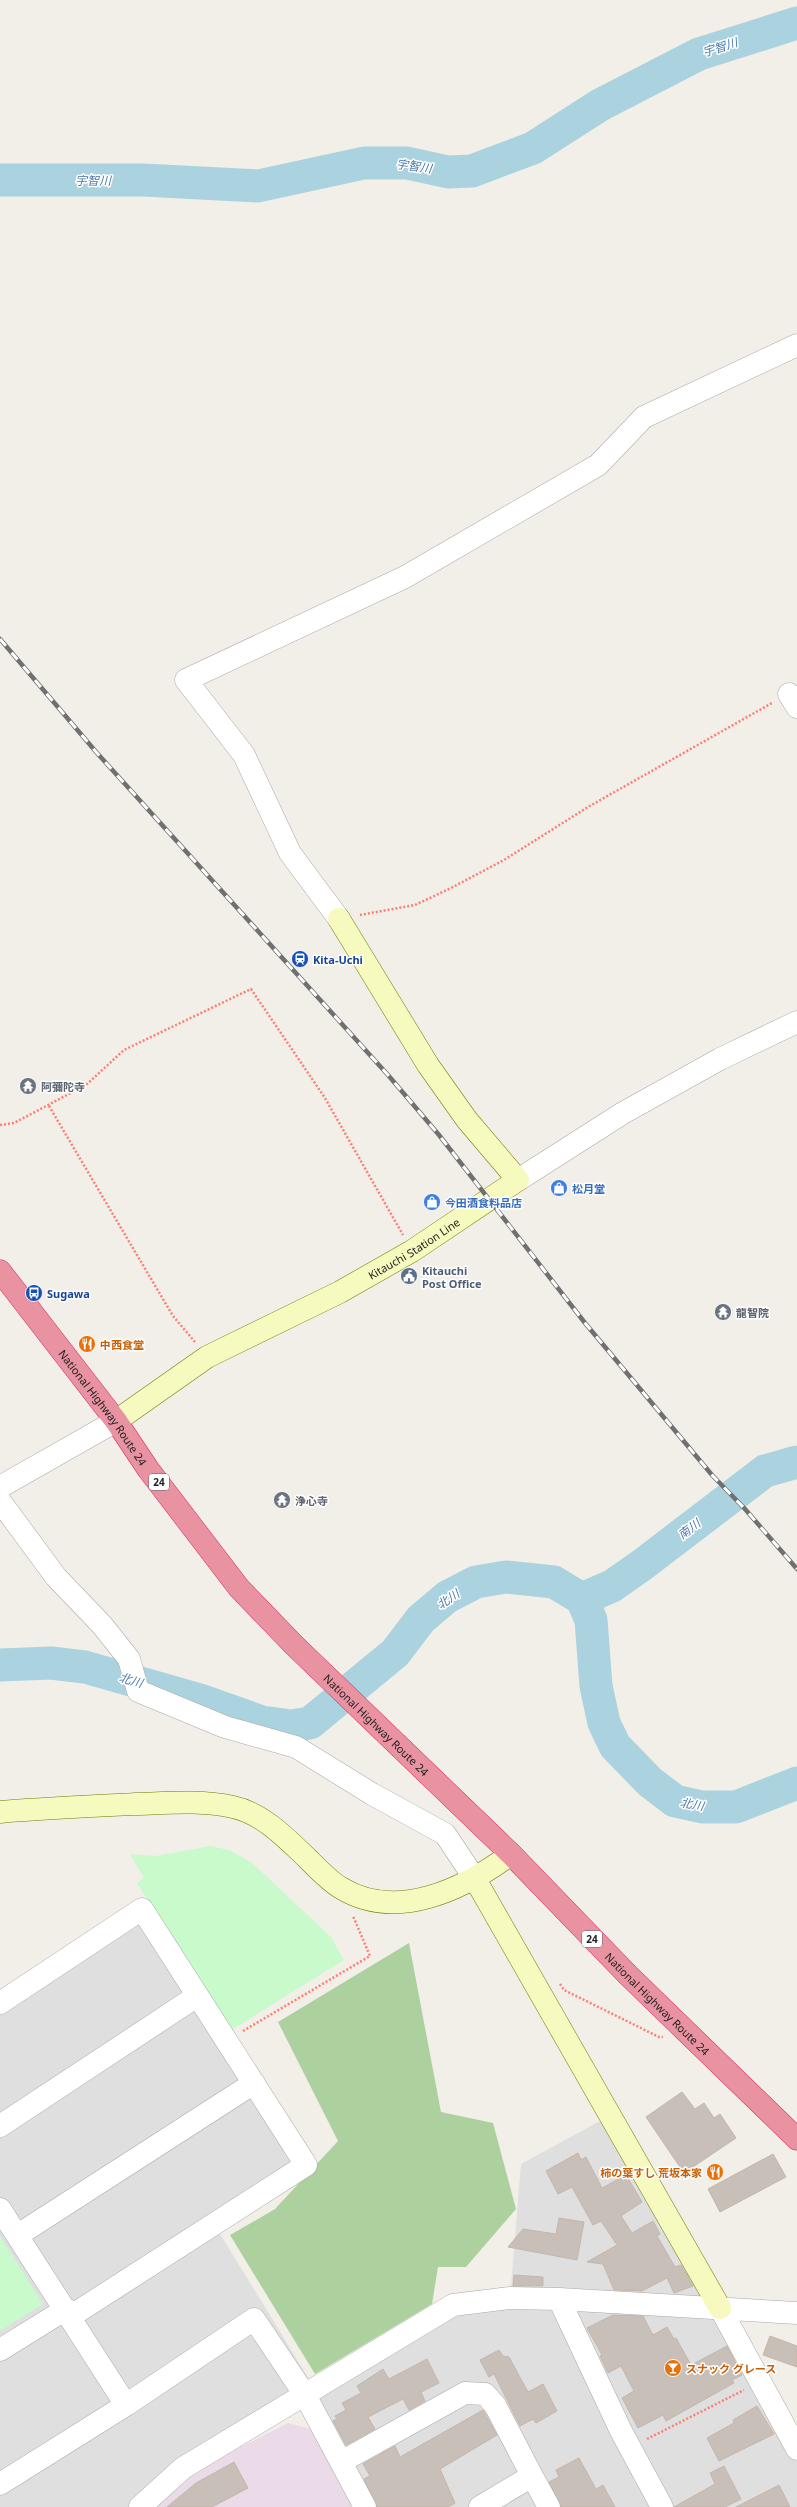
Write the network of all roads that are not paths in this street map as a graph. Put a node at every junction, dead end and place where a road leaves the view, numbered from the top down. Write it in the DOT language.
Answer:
graph roads {
  1 [pos="797,345"];
  2 [pos="797,1022"];
  3 [pos="518,1180"];
  4 [pos="0,1271"];
  5 [pos="116,1421"];
  6 [pos="0,1487"];
  7 [pos="0,1501"];
  8 [pos="0,1812"];
  9 [pos="511,1854"];
  10 [pos="476,1879"];
  11 [pos="197,1996"];
  12 [pos="0,2003"];
  13 [pos="254,2083"];
  14 [pos="0,2126"];
  15 [pos="797,2139"];
  16 [pos="0,2209"];
  17 [pos="18,2235"];
  18 [pos="559,2299"];
  19 [pos="720,2308"];
  20 [pos="68,2313"];
  21 [pos="797,2313"];
  22 [pos="0,2350"];
  23 [pos="305,2396"];
  24 [pos="126,2405"];
  25 [pos="797,2449"];
  26 [pos="341,2462"];
  27 [pos="532,2476"];
  28 [pos="0,2484"];
  29 [pos="140,2507"];
  30 [pos="365,2507"];
  31 [pos="480,2507"];
  32 [pos="549,2507"];
  33 [pos="662,2507"];
  1 -- 3 [label="street"];
  2 -- 3 [label="street"];
  3 -- 5 [label="street, Kitauchi Station Line"];
  4 -- 5 [label="highway, National Highway Route 24 / 24"];
  5 -- 6 [label="street"];
  5 -- 9 [label="highway, National Highway Route 24 / 24"];
  7 -- 10 [label="street"];
  8 -- 10 [label="street"];
  9 -- 10 [label="street"];
  9 -- 15 [label="highway, National Highway Route 24 / 24"];
  10 -- 19 [label="street"];
  11 -- 12 [label="street"];
  11 -- 13 [label="street"];
  11 -- 14 [label="street"];
  13 -- 17 [label="street"];
  13 -- 20 [label="street"];
  16 -- 17 [label="street"];
  17 -- 20 [label="street"];
  18 -- 19 [label="street"];
  18 -- 23 [label="street"];
  18 -- 33 [label="street"];
  19 -- 21 [label="street"];
  19 -- 25 [label="street"];
  20 -- 22 [label="street"];
  20 -- 24 [label="street"];
  23 -- 24 [label="street"];
  23 -- 26 [label="street"];
  23 -- 29 [label="street"];
  24 -- 28 [label="street"];
  26 -- 27 [label="street"];
  26 -- 30 [label="street"];
  27 -- 31 [label="street"];
  27 -- 32 [label="street"];
}
